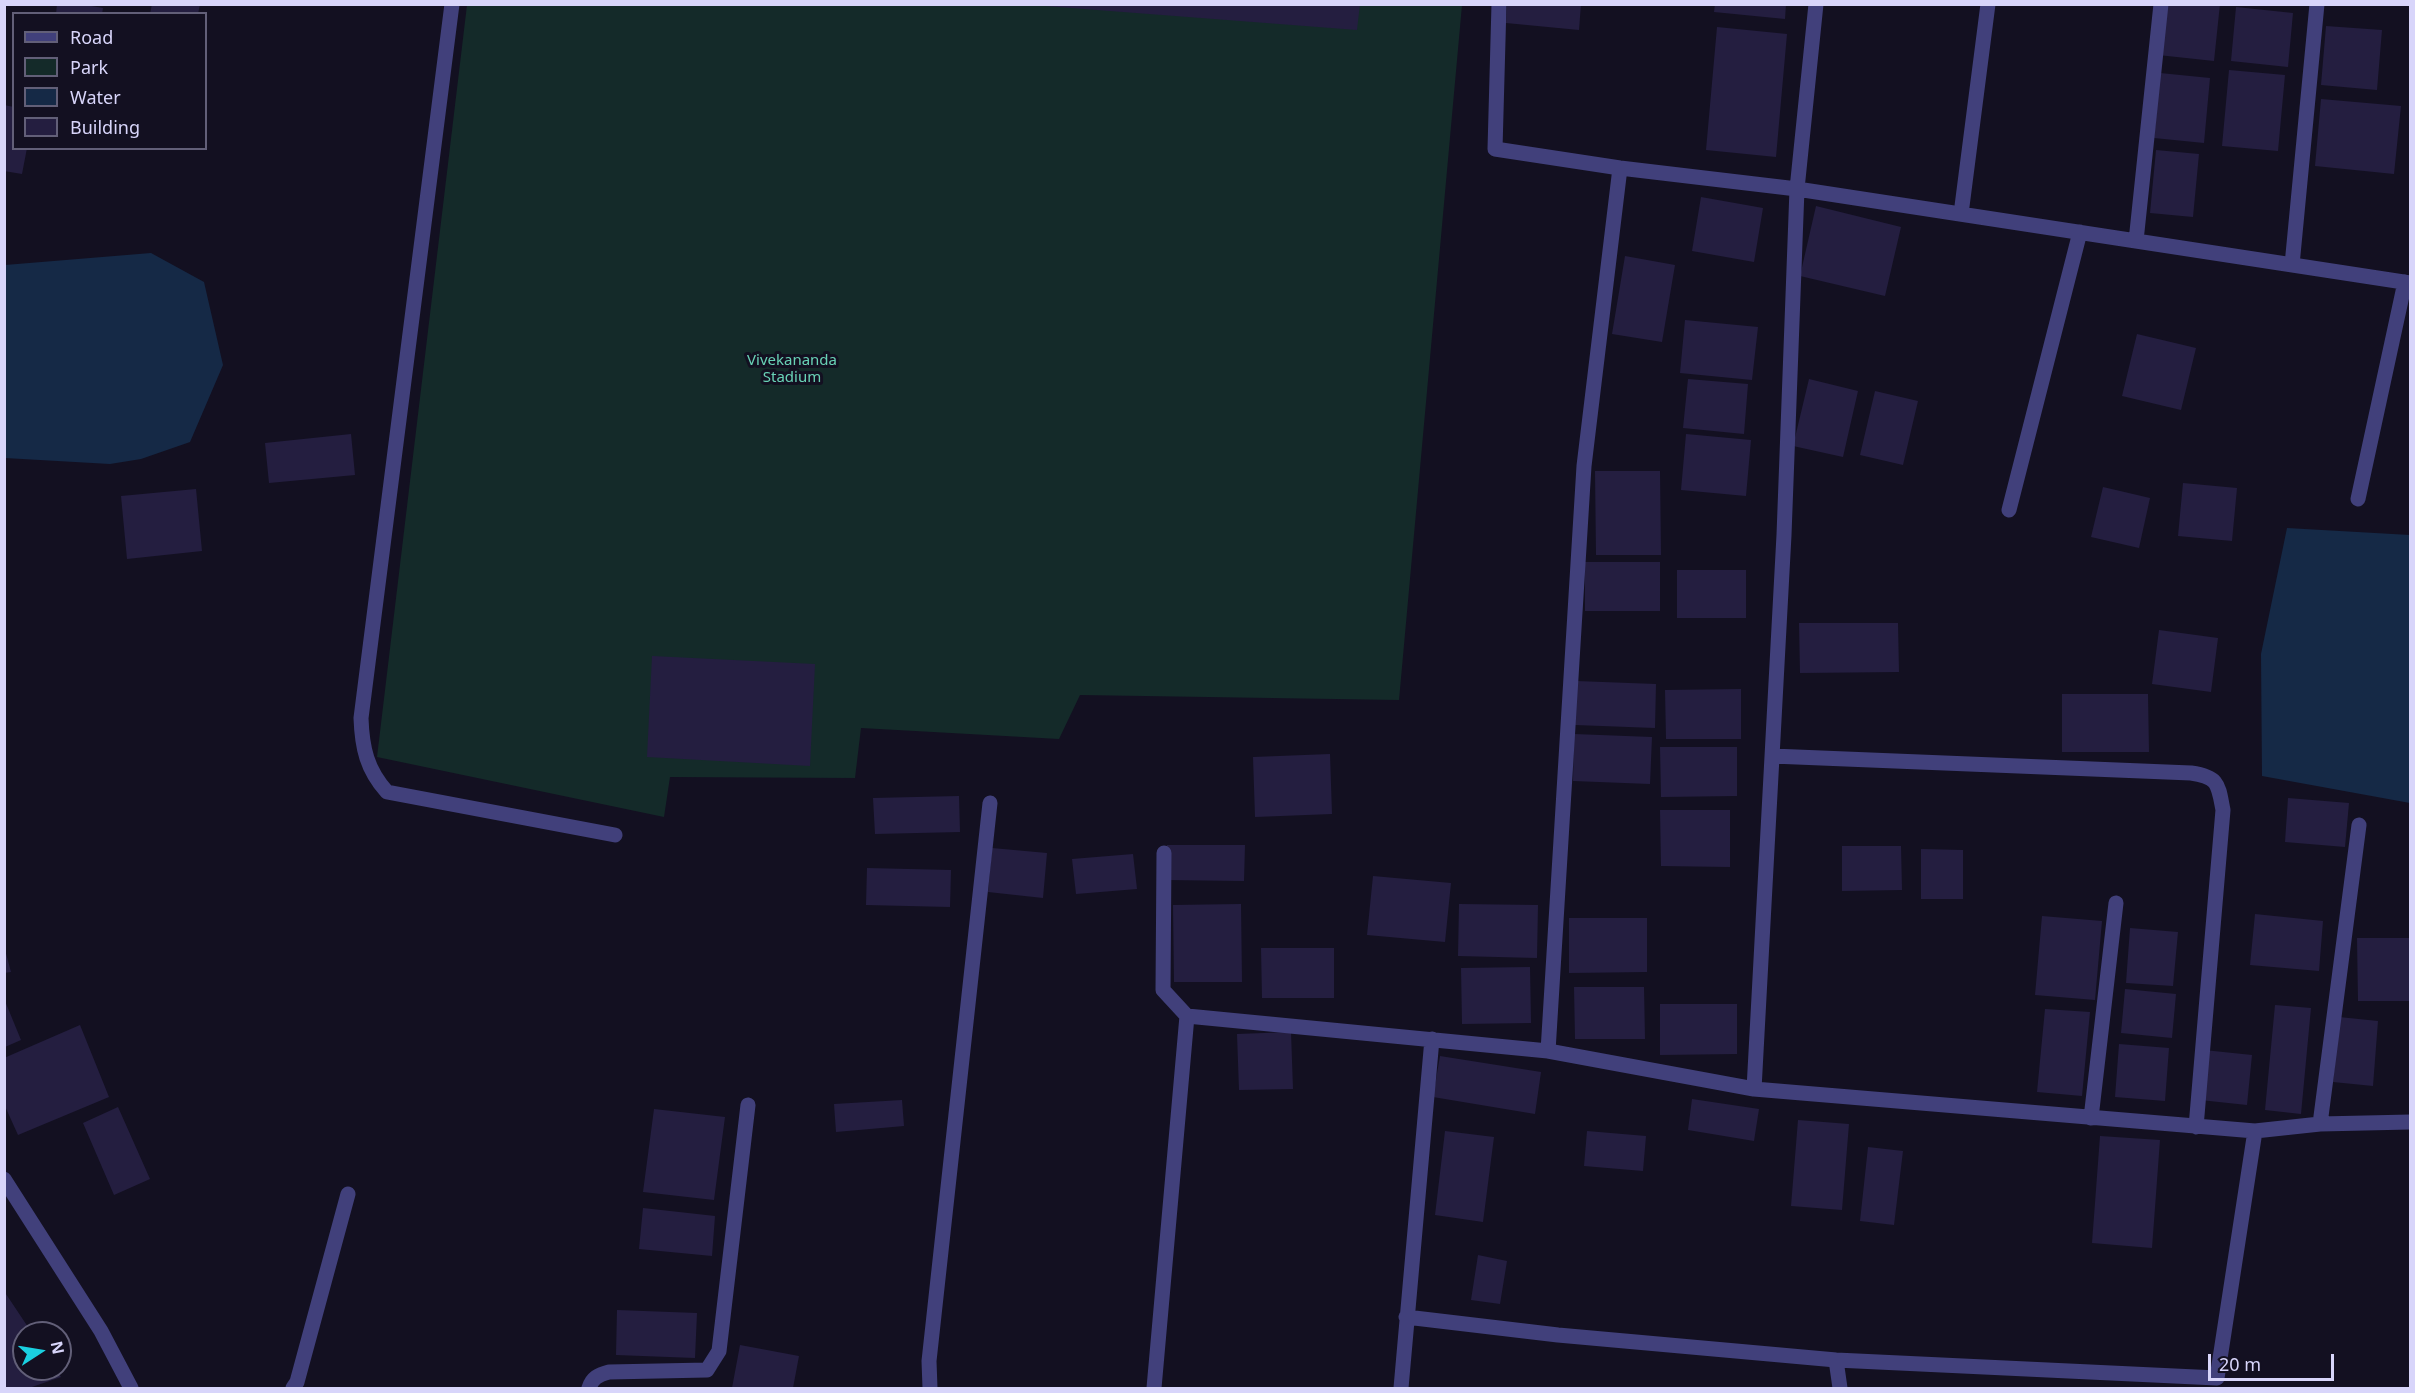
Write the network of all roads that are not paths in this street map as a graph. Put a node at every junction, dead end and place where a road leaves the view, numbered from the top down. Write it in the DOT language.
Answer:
graph roads {
  1 [pos="453,4"];
  2 [pos="1499,4"];
  3 [pos="1816,4"];
  4 [pos="1988,4"];
  5 [pos="2161,4"];
  6 [pos="2317,4"];
  7 [pos="1620,168"];
  8 [pos="1797,189"];
  9 [pos="1961,214"];
  10 [pos="2080,232"];
  11 [pos="2136,241"];
  12 [pos="2292,265"];
  13 [pos="2408,282"];
  14 [pos="2358,499"];
  15 [pos="2009,510"];
  16 [pos="1772,756"];
  17 [pos="990,803"];
  18 [pos="2358,825"];
  19 [pos="615,835"];
  20 [pos="1164,853"];
  21 [pos="2116,903"];
  22 [pos="1187,1016"];
  23 [pos="1432,1039"];
  24 [pos="1548,1051"];
  25 [pos="1754,1089"];
  26 [pos="748,1105"];
  27 [pos="2091,1118"];
  28 [pos="2410,1122"];
  29 [pos="2320,1124"];
  30 [pos="2196,1127"];
  31 [pos="2255,1131"];
  32 [pos="4,1179"];
  33 [pos="348,1194"];
  34 [pos="1407,1317"];
  35 [pos="1836,1360"];
  36 [pos="131,1389"];
  37 [pos="293,1389"];
  38 [pos="589,1389"];
  39 [pos="930,1389"];
  40 [pos="1154,1389"];
  41 [pos="1401,1389"];
  42 [pos="1840,1389"];
  1 -- 19 [label="street"];
  2 -- 7 [label="street"];
  3 -- 8 [label="street"];
  4 -- 9 [label="street"];
  5 -- 11 [label="street"];
  6 -- 12 [label="street"];
  7 -- 8 [label="street"];
  7 -- 24 [label="street"];
  8 -- 9 [label="street"];
  8 -- 16 [label="street"];
  9 -- 10 [label="street"];
  10 -- 11 [label="street"];
  10 -- 15 [label="street"];
  11 -- 12 [label="street"];
  12 -- 13 [label="street"];
  13 -- 14 [label="street"];
  16 -- 25 [label="street"];
  16 -- 30 [label="street"];
  17 -- 39 [label="street"];
  18 -- 29 [label="street"];
  20 -- 22 [label="street"];
  21 -- 27 [label="street"];
  22 -- 23 [label="street"];
  22 -- 40 [label="street"];
  23 -- 24 [label="street"];
  23 -- 34 [label="street"];
  24 -- 25 [label="street"];
  25 -- 27 [label="street"];
  26 -- 38 [label="street"];
  27 -- 30 [label="street"];
  28 -- 29 [label="street"];
  29 -- 31 [label="street"];
  30 -- 31 [label="street"];
  31 -- 35 [label="street"];
  32 -- 36 [label="street"];
  33 -- 37 [label="street"];
  34 -- 35 [label="street"];
  34 -- 41 [label="street"];
  35 -- 42 [label="street"];
}
